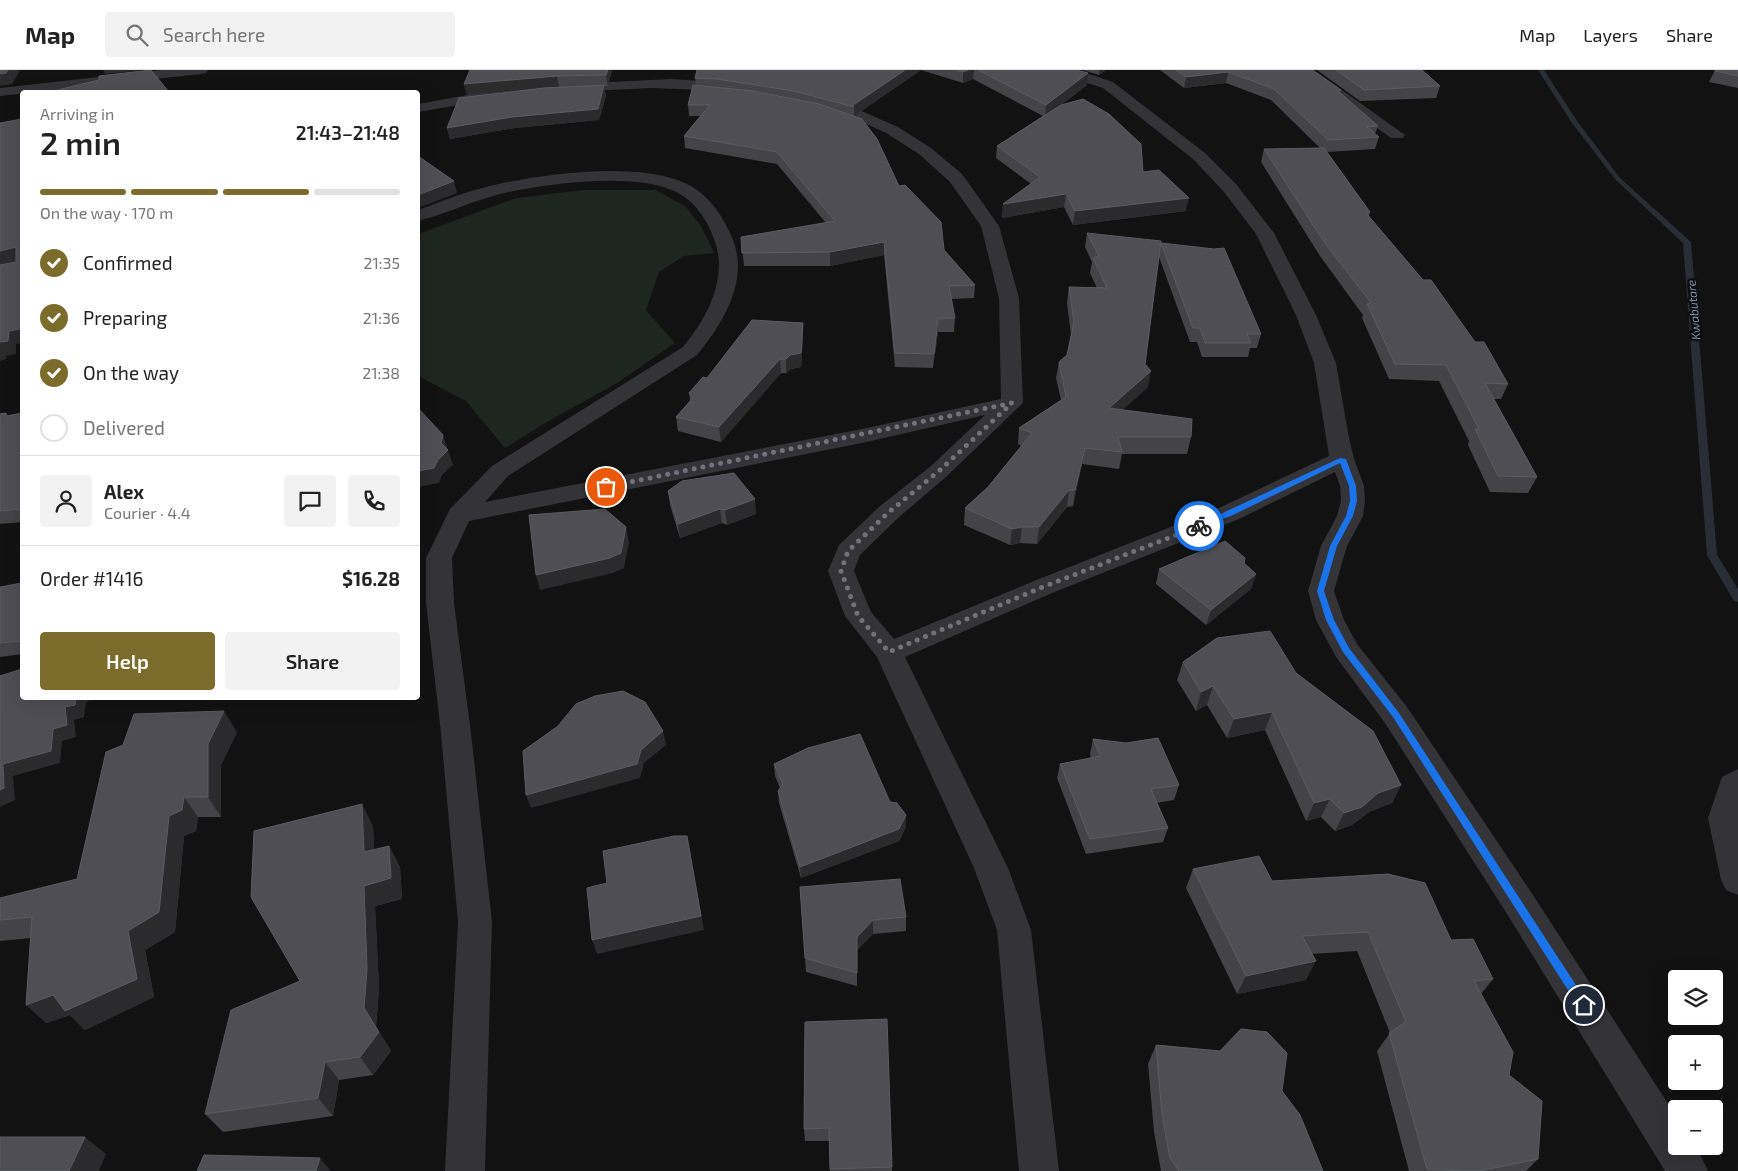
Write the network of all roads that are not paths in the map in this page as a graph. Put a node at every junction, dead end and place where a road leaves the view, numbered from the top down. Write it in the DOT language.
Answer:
graph roads {
  1 [pos="201,70"];
  2 [pos="1062,70"];
  3 [pos="1304,70"];
  4 [pos="743,88"];
  5 [pos="556,89"];
  6 [pos="0,92"];
  7 [pos="511,94"];
  8 [pos="808,99"];
  9 [pos="420,108"];
  10 [pos="1397,135"];
  11 [pos="420,215"];
  12 [pos="1012,403"];
  13 [pos="1342,459"];
  14 [pos="459,515"];
  15 [pos="889,652"];
  16 [pos="1738,782"];
  17 [pos="1738,880"];
  18 [pos="465,1171"];
  19 [pos="1039,1171"];
  20 [pos="1688,1171"];
  1 -- 6 [label="street"];
  2 -- 13 [label="street"];
  3 -- 10 [label="street"];
  4 -- 5 [label="street"];
  7 -- 9 [label="street"];
  8 -- 12 [label="street"];
  11 -- 14 [label="street"];
  12 -- 14 [label="street"];
  12 -- 15 [label="street"];
  13 -- 15 [label="street"];
  13 -- 20 [label="street"];
  14 -- 18 [label="street"];
  15 -- 19 [label="street"];
  16 -- 17 [label="street"];
}
